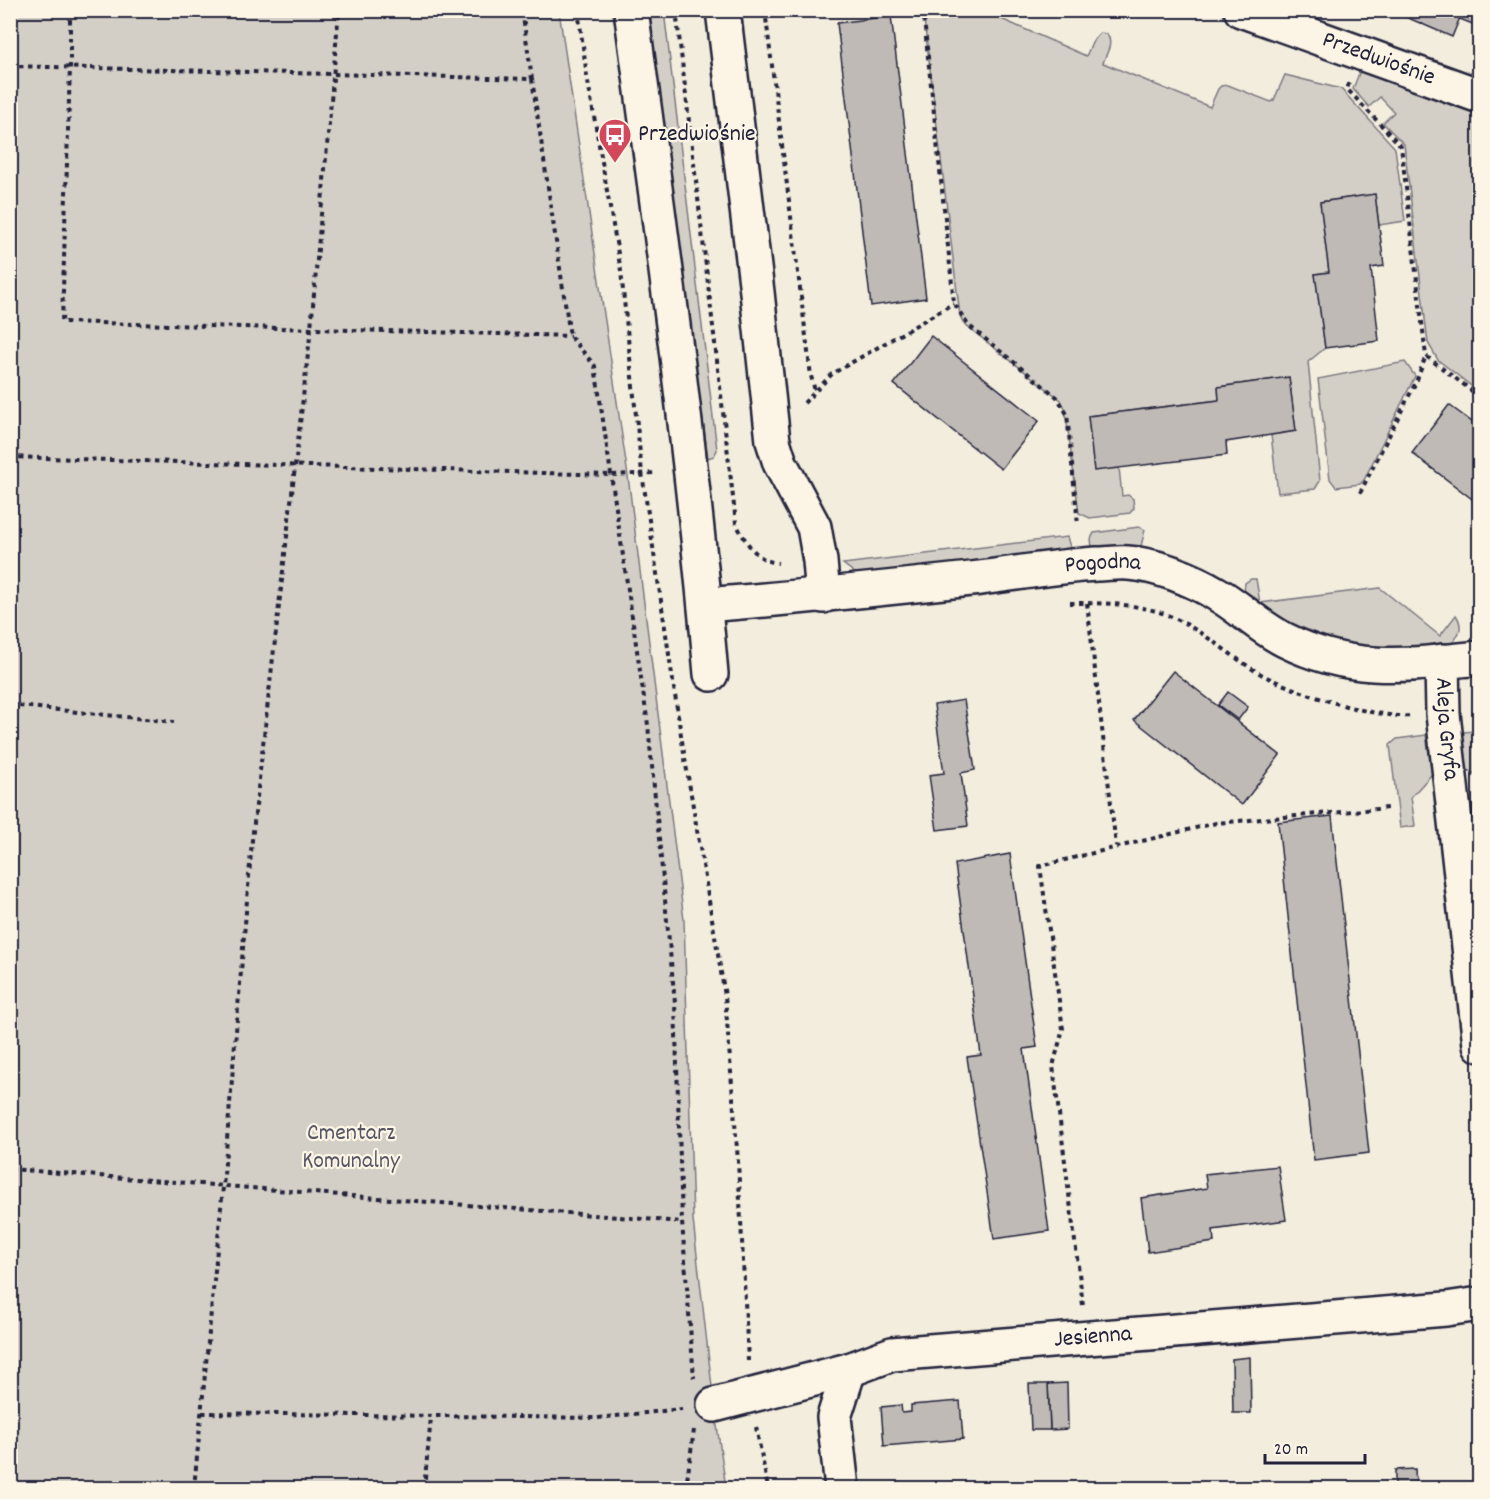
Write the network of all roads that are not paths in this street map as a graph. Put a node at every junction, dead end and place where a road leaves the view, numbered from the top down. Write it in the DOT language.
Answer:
graph roads {
  1 [pos="631,10"];
  2 [pos="723,10"];
  3 [pos="1241,10"];
  4 [pos="1479,96"];
  5 [pos="823,596"];
  6 [pos="705,605"];
  7 [pos="1479,658"];
  8 [pos="1442,661"];
  9 [pos="711,674"];
  10 [pos="1477,998"];
  11 [pos="1479,1045"];
  12 [pos="1479,1304"];
  13 [pos="849,1370"];
  14 [pos="705,1406"];
  15 [pos="842,1488"];
  1 -- 6 [label="street"];
  2 -- 5 [label="street"];
  3 -- 4 [label="street, Przedwiośnie"];
  5 -- 6 [label="street, Pogodna"];
  5 -- 8 [label="street, Pogodna"];
  6 -- 9 [label="street"];
  7 -- 8 [label="street, Pogodna"];
  8 -- 10 [label="street, Aleja Gryfa"];
  10 -- 11 [label="street, Aleja Gryfa"];
  12 -- 13 [label="street, Jesienna"];
  13 -- 14 [label="street, Jesienna"];
  13 -- 15 [label="street"];
}
